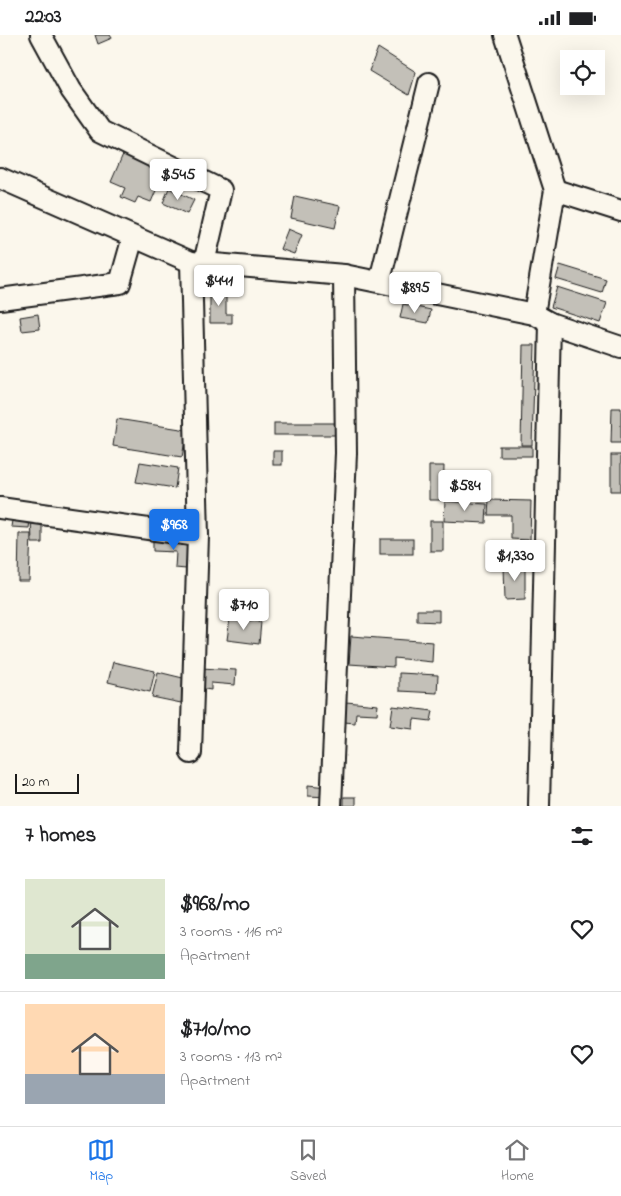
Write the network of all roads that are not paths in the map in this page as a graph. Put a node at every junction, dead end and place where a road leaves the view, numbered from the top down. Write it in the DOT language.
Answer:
graph roads {
  1 [pos="41,35"];
  2 [pos="505,35"];
  3 [pos="429,83"];
  4 [pos="0,178"];
  5 [pos="555,191"];
  6 [pos="621,211"];
  7 [pos="133,237"];
  8 [pos="198,262"];
  9 [pos="344,275"];
  10 [pos="380,281"];
  11 [pos="0,299"];
  12 [pos="542,319"];
  13 [pos="621,347"];
  14 [pos="0,508"];
  15 [pos="198,537"];
  16 [pos="191,753"];
  17 [pos="331,806"];
  18 [pos="539,806"];
  1 -- 8 [label="street"];
  2 -- 5 [label="street"];
  3 -- 10 [label="street"];
  4 -- 7 [label="street"];
  5 -- 6 [label="street"];
  5 -- 12 [label="street"];
  7 -- 8 [label="street"];
  7 -- 11 [label="street"];
  8 -- 9 [label="street"];
  8 -- 15 [label="street"];
  9 -- 10 [label="street"];
  9 -- 17 [label="street"];
  10 -- 12 [label="street"];
  12 -- 13 [label="street"];
  12 -- 18 [label="street"];
  14 -- 15 [label="street"];
  15 -- 16 [label="street"];
}
